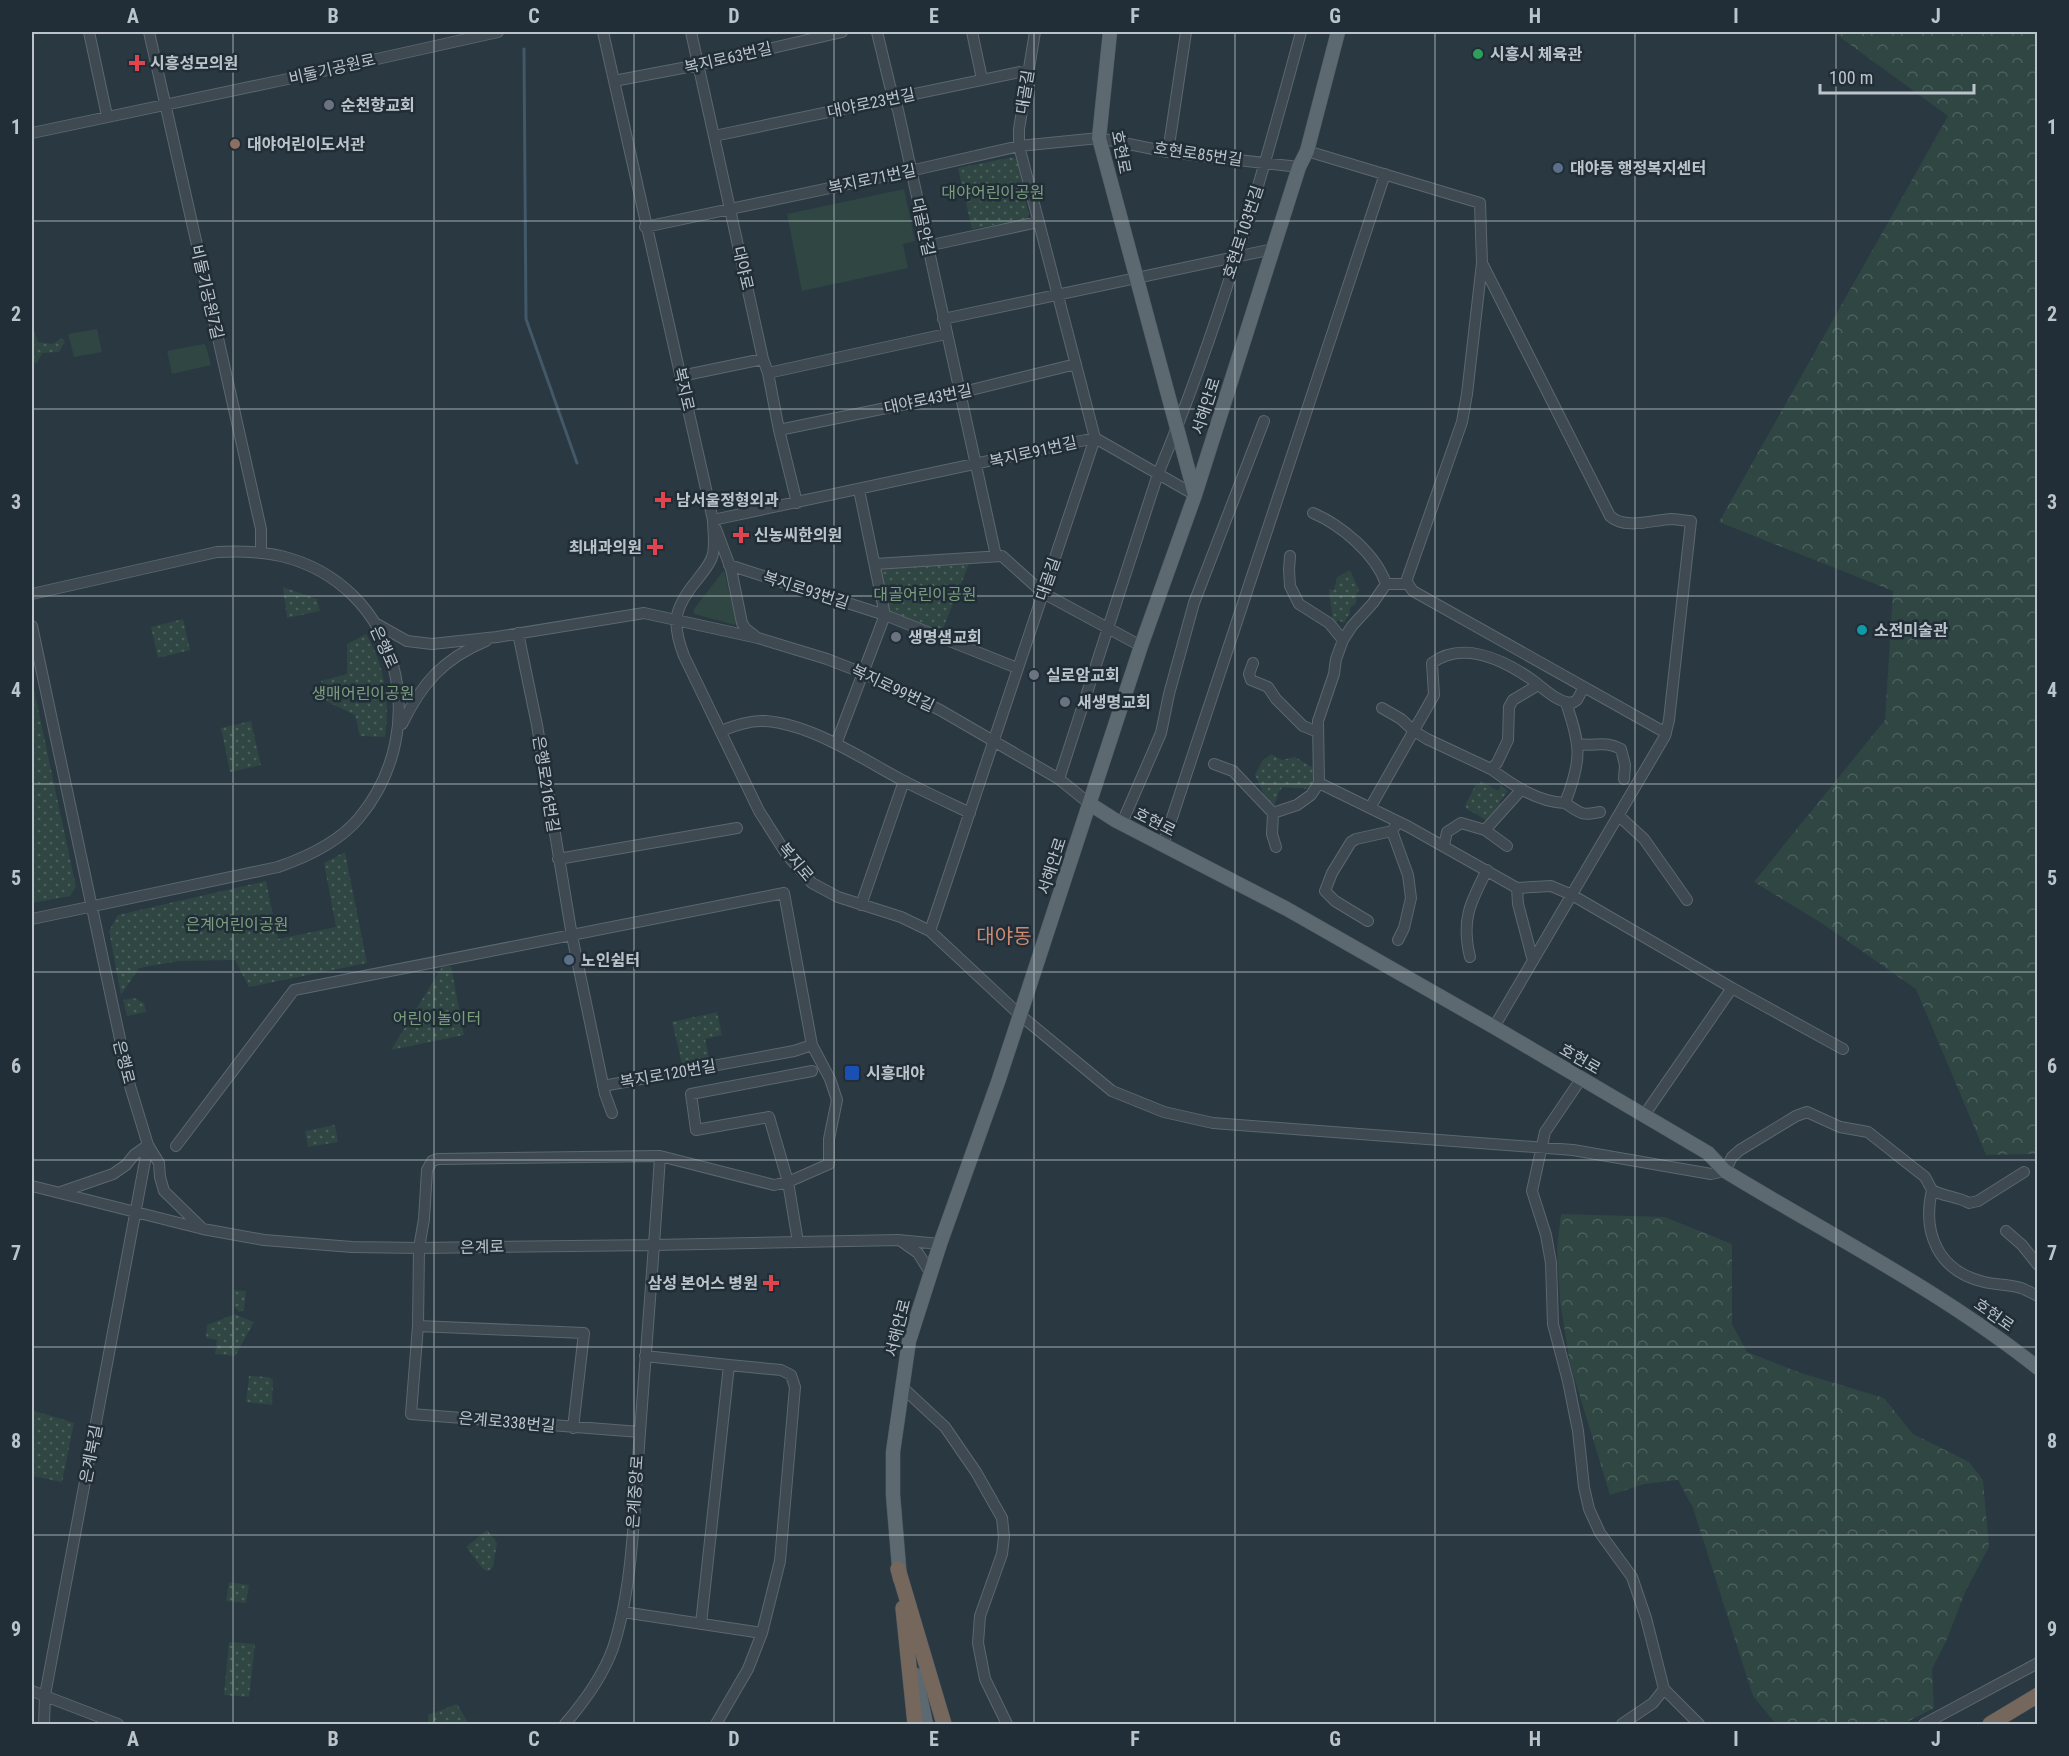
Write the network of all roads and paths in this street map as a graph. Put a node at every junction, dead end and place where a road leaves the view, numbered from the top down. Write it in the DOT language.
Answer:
graph roads {
  1 [pos="89,32"];
  2 [pos="149,32"];
  3 [pos="498,32"];
  4 [pos="603,32"];
  5 [pos="691,32"];
  6 [pos="842,32"];
  7 [pos="877,32"];
  8 [pos="972,32"];
  9 [pos="1035,32"];
  10 [pos="1110,32"];
  11 [pos="1186,32"];
  12 [pos="1301,32"];
  13 [pos="1338,32"];
  14 [pos="698,65"];
  15 [pos="1029,70"];
  16 [pos="982,79"];
  17 [pos="614,81"];
  18 [pos="894,98"];
  19 [pos="165,104"];
  20 [pos="107,116"];
  21 [pos="32,133"];
  22 [pos="714,136"];
  23 [pos="1099,138"];
  24 [pos="1019,146"];
  25 [pos="1307,151"];
  26 [pos="1168,152"];
  27 [pos="1265,163"];
  28 [pos="1299,167"];
  29 [pos="910,171"];
  30 [pos="1385,174"];
  31 [pos="729,209"];
  32 [pos="1038,222"];
  33 [pos="645,227"];
  34 [pos="927,246"];
  35 [pos="1274,249"];
  36 [pos="1236,256"];
  37 [pos="1482,263"];
  38 [pos="1136,277"];
  39 [pos="1057,295"];
  40 [pos="943,319"];
  41 [pos="946,334"];
  42 [pos="763,358"];
  43 [pos="1076,364"];
  44 [pos="768,373"];
  45 [pos="681,376"];
  46 [pos="959,393"];
  47 [pos="1264,421"];
  48 [pos="779,430"];
  49 [pos="1176,430"];
  50 [pos="1095,438"];
  51 [pos="975,465"];
  52 [pos="1158,474"];
  53 [pos="859,490"];
  54 [pos="1195,495"];
  55 [pos="797,503"];
  56 [pos="1313,513"];
  57 [pos="713,520"];
  58 [pos="261,552"];
  59 [pos="996,556"];
  60 [pos="1290,556"];
  61 [pos="875,564"];
  62 [pos="729,565"];
  63 [pos="1386,584"];
  64 [pos="1408,584"];
  65 [pos="1043,593"];
  66 [pos="32,594"];
  67 [pos="885,615"];
  68 [pos="676,619"];
  69 [pos="373,621"];
  70 [pos="32,626"];
  71 [pos="1108,628"];
  72 [pos="518,633"];
  73 [pos="497,637"];
  74 [pos="758,638"];
  75 [pos="1343,640"];
  76 [pos="1141,646"];
  77 [pos="1253,663"];
  78 [pos="1017,668"];
  79 [pos="863,673"];
  80 [pos="1538,685"];
  81 [pos="1584,687"];
  82 [pos="1566,703"];
  83 [pos="1382,708"];
  84 [pos="399,730"];
  85 [pos="721,731"];
  86 [pos="1414,731"];
  87 [pos="1318,732"];
  88 [pos="1666,733"];
  89 [pos="995,742"];
  90 [pos="836,744"];
  91 [pos="1578,744"];
  92 [pos="1214,764"];
  93 [pos="1491,769"];
  94 [pos="1059,779"];
  95 [pos="1624,779"];
  96 [pos="904,781"];
  97 [pos="1319,783"];
  98 [pos="1522,789"];
  99 [pos="1565,803"];
  100 [pos="1090,804"];
  101 [pos="1370,808"];
  102 [pos="1600,812"];
  103 [pos="970,813"];
  104 [pos="1274,813"];
  105 [pos="1619,816"];
  106 [pos="1398,822"];
  107 [pos="1122,823"];
  108 [pos="736,828"];
  109 [pos="1485,830"];
  110 [pos="1392,831"];
  111 [pos="1163,845"];
  112 [pos="1444,845"];
  113 [pos="1507,846"];
  114 [pos="1276,847"];
  115 [pos="558,859"];
  116 [pos="1487,870"];
  117 [pos="1517,888"];
  118 [pos="1572,895"];
  119 [pos="1687,900"];
  120 [pos="861,905"];
  121 [pos="93,907"];
  122 [pos="32,919"];
  123 [pos="1368,921"];
  124 [pos="930,931"];
  125 [pos="572,936"];
  126 [pos="1398,940"];
  127 [pos="1470,957"];
  128 [pos="1533,961"];
  129 [pos="1732,988"];
  130 [pos="1020,1015"];
  131 [pos="1494,1027"];
  132 [pos="812,1045"];
  133 [pos="1843,1050"];
  134 [pos="812,1071"];
  135 [pos="1581,1079"];
  136 [pos="603,1086"];
  137 [pos="612,1113"];
  138 [pos="1645,1114"];
  139 [pos="148,1145"];
  140 [pos="176,1146"];
  141 [pos="1542,1147"];
  142 [pos="660,1156"];
  143 [pos="1725,1171"];
  144 [pos="2024,1172"];
  145 [pos="788,1182"];
  146 [pos="32,1186"];
  147 [pos="1932,1190"];
  148 [pos="60,1193"];
  149 [pos="137,1213"];
  150 [pos="202,1229"];
  151 [pos="2006,1231"];
  152 [pos="898,1240"];
  153 [pos="798,1242"];
  154 [pos="940,1244"];
  155 [pos="654,1245"];
  156 [pos="419,1248"];
  157 [pos="2037,1265"];
  158 [pos="931,1274"];
  159 [pos="2037,1296"];
  160 [pos="418,1326"];
  161 [pos="645,1356"];
  162 [pos="729,1365"];
  163 [pos="2037,1368"];
  164 [pos="902,1387"];
  165 [pos="573,1428"];
  166 [pos="640,1432"];
  167 [pos="898,1569"];
  168 [pos="623,1612"];
  169 [pos="701,1624"];
  170 [pos="762,1633"];
  171 [pos="2037,1663"];
  172 [pos="1664,1689"];
  173 [pos="32,1691"];
  174 [pos="45,1695"];
  175 [pos="2037,1695"];
  176 [pos="44,1725"];
  177 [pos="118,1725"];
  178 [pos="565,1725"];
  179 [pos="716,1725"];
  180 [pos="915,1725"];
  181 [pos="926,1725"];
  182 [pos="944,1725"];
  183 [pos="1007,1725"];
  184 [pos="1622,1725"];
  185 [pos="1699,1725"];
  186 [pos="1924,1725"];
  187 [pos="1990,1725"];
  1 -- 20 [label="street"];
  2 -- 19 [label="street, 비둘기공원7길"];
  3 -- 19 [label="street, 비둘기공원로"];
  4 -- 17 [label="street, 복지로"];
  5 -- 14 [label="street, 대야로"];
  6 -- 14 [label="street, 복지로63번길"];
  7 -- 18 [label="street, 대골안길"];
  8 -- 16 [label="street"];
  9 -- 15 [label="street, 대골길"];
  10 -- 23 [label="main road, 호현로"];
  11 -- 26 [label="street"];
  12 -- 27 [label="street, 호현로103번길"];
  13 -- 25 [label="main road, 서해안로"];
  14 -- 17 [label="street, 복지로63번길"];
  14 -- 22 [label="street, 대야로"];
  15 -- 16 [label="street, 대야로23번길"];
  15 -- 24 [label="street, 대골길"];
  16 -- 18 [label="street, 대야로23번길"];
  17 -- 33 [label="street, 복지로"];
  18 -- 22 [label="street, 대야로23번길"];
  18 -- 29 [label="street, 대골안길"];
  19 -- 20 [label="street, 비둘기공원로"];
  19 -- 58 [label="street, 비둘기공원7길"];
  20 -- 21 [label="street, 비둘기공원로"];
  22 -- 31 [label="street, 대야로"];
  23 -- 24 [label="street, 복지로71번길"];
  23 -- 26 [label="street, 호현로85번길"];
  23 -- 38 [label="main road, 호현로"];
  24 -- 29 [label="street, 복지로71번길"];
  24 -- 32 [label="street, 대골길"];
  25 -- 28 [label="main road, 서해안로"];
  25 -- 30 [label="street"];
  26 -- 27 [label="street, 호현로85번길"];
  27 -- 28 [label="street, 호현로85번길"];
  27 -- 36 [label="street, 호현로103번길"];
  28 -- 35 [label="main road, 서해안로"];
  29 -- 31 [label="street, 복지로71번길"];
  29 -- 34 [label="street, 대골안길"];
  30 -- 37 [label="street"];
  30 -- 111 [label="street"];
  31 -- 33 [label="street, 복지로71번길"];
  31 -- 42 [label="street, 대야로"];
  32 -- 34 [label="street"];
  32 -- 39 [label="street, 대골길"];
  33 -- 45 [label="street, 복지로"];
  34 -- 40 [label="street, 대골안길"];
  35 -- 36 [label="street"];
  35 -- 54 [label="main road, 서해안로"];
  36 -- 38 [label="street"];
  36 -- 49 [label="street, 호현로103번길"];
  37 -- 64 [label="street"];
  37 -- 88 [label="street"];
  38 -- 39 [label="street"];
  38 -- 49 [label="main road, 호현로"];
  39 -- 40 [label="street"];
  39 -- 43 [label="street, 대골길"];
  40 -- 41 [label="street, 대골안길"];
  41 -- 44 [label="street"];
  41 -- 46 [label="street, 대골안길"];
  42 -- 44 [label="street, 대야로"];
  42 -- 45 [label="street"];
  43 -- 46 [label="street, 대야로43번길"];
  43 -- 50 [label="street, 대골길"];
  44 -- 48 [label="street, 대야로"];
  45 -- 57 [label="street, 복지로"];
  46 -- 48 [label="street, 대야로43번길"];
  46 -- 51 [label="street, 대골안길"];
  47 -- 107 [label="street"];
  48 -- 55 [label="street, 대야로"];
  49 -- 52 [label="street, 호현로103번길"];
  49 -- 54 [label="main road, 호현로"];
  50 -- 51 [label="street, 복지로91번길"];
  50 -- 52 [label="street, 복지로91번길"];
  50 -- 65 [label="street, 대골길"];
  51 -- 53 [label="street, 복지로91번길"];
  51 -- 59 [label="street, 대골안길"];
  52 -- 54 [label="street, 복지로91번길"];
  52 -- 71 [label="street, 호현로103번길"];
  53 -- 55 [label="street, 복지로91번길"];
  53 -- 61 [label="street"];
  54 -- 76 [label="main road, 서해안로"];
  55 -- 57 [label="street, 복지로91번길"];
  56 -- 63 [label="street"];
  57 -- 62 [label="street"];
  57 -- 68 [label="street, 복지로"];
  58 -- 66 [label="street, 은행로"];
  58 -- 69 [label="street, 은행로"];
  59 -- 61 [label="street"];
  59 -- 65 [label="street"];
  60 -- 75 [label="street"];
  61 -- 67 [label="street"];
  62 -- 67 [label="street, 복지로93번길"];
  62 -- 74 [label="street"];
  63 -- 64 [label="street"];
  63 -- 75 [label="street"];
  64 -- 81 [label="street"];
  65 -- 71 [label="street"];
  65 -- 78 [label="street, 대골길"];
  67 -- 78 [label="street, 복지로93번길"];
  67 -- 79 [label="street"];
  68 -- 72 [label="street"];
  68 -- 74 [label="street, 복지로99번길"];
  68 -- 85 [label="street, 복지로"];
  69 -- 73 [label="street"];
  69 -- 84 [label="street, 은행로"];
  70 -- 121 [label="street, 은행로"];
  71 -- 76 [label="street"];
  71 -- 94 [label="street, 호현로103번길"];
  72 -- 73 [label="street"];
  72 -- 115 [label="street, 은행로216번길"];
  73 -- 84 [label="street"];
  74 -- 79 [label="street, 복지로99번길"];
  75 -- 87 [label="street"];
  76 -- 100 [label="main road, 서해안로"];
  77 -- 87 [label="street"];
  78 -- 89 [label="street, 대골길"];
  79 -- 89 [label="street, 복지로99번길"];
  79 -- 90 [label="street"];
  80 -- 82 [label="street"];
  80 -- 86 [label="street"];
  80 -- 93 [label="street"];
  81 -- 82 [label="street"];
  81 -- 88 [label="street"];
  82 -- 91 [label="street"];
  83 -- 86 [label="street"];
  84 -- 121 [label="street, 은행로"];
  85 -- 90 [label="street"];
  85 -- 120 [label="street, 복지로"];
  86 -- 93 [label="street"];
  86 -- 101 [label="street"];
  87 -- 97 [label="street"];
  88 -- 105 [label="street"];
  89 -- 94 [label="street, 복지로99번길"];
  89 -- 103 [label="street, 대골길"];
  90 -- 96 [label="street"];
  91 -- 95 [label="street"];
  91 -- 99 [label="street"];
  92 -- 104 [label="street"];
  93 -- 98 [label="street"];
  94 -- 100 [label="street, 복지로99번길"];
  96 -- 103 [label="street"];
  96 -- 120 [label="street"];
  97 -- 101 [label="street"];
  97 -- 104 [label="street"];
  98 -- 99 [label="street"];
  98 -- 109 [label="street"];
  99 -- 102 [label="street"];
  100 -- 107 [label="main road, 호현로"];
  100 -- 130 [label="main road, 서해안로"];
  101 -- 106 [label="street"];
  103 -- 124 [label="street, 대골길"];
  104 -- 114 [label="street"];
  105 -- 118 [label="street"];
  105 -- 119 [label="street"];
  106 -- 110 [label="street"];
  106 -- 112 [label="street"];
  107 -- 111 [label="main road, 호현로"];
  108 -- 115 [label="street"];
  109 -- 112 [label="street"];
  109 -- 113 [label="street"];
  110 -- 123 [label="street"];
  110 -- 126 [label="street"];
  111 -- 131 [label="main road, 호현로"];
  112 -- 116 [label="street"];
  115 -- 125 [label="street, 은행로216번길"];
  116 -- 117 [label="street"];
  116 -- 127 [label="street"];
  117 -- 118 [label="street"];
  117 -- 128 [label="street"];
  118 -- 128 [label="street"];
  118 -- 129 [label="street"];
  120 -- 124 [label="street, 복지로"];
  121 -- 122 [label="street, 은행로"];
  121 -- 139 [label="street, 은행로"];
  124 -- 130 [label="street, 복지로"];
  125 -- 132 [label="street"];
  125 -- 136 [label="street, 복지로120번길"];
  125 -- 140 [label="street"];
  128 -- 131 [label="street"];
  129 -- 133 [label="street"];
  129 -- 138 [label="street"];
  130 -- 141 [label="street, 복지로"];
  130 -- 154 [label="main road, 서해안로"];
  131 -- 135 [label="main road, 호현로"];
  132 -- 136 [label="street, 복지로120번길"];
  132 -- 145 [label="street"];
  134 -- 145 [label="street"];
  135 -- 138 [label="main road, 호현로"];
  135 -- 141 [label="street"];
  136 -- 137 [label="street"];
  138 -- 143 [label="main road, 호현로"];
  139 -- 148 [label="street"];
  139 -- 149 [label="street, 은계북길"];
  139 -- 150 [label="street, 은행로"];
  141 -- 143 [label="street, 복지로"];
  141 -- 172 [label="street"];
  142 -- 145 [label="street"];
  142 -- 155 [label="street, 은계중앙로"];
  142 -- 156 [label="street, 은계로338번길"];
  143 -- 147 [label="street"];
  143 -- 163 [label="main road, 호현로"];
  144 -- 147 [label="street"];
  145 -- 153 [label="street"];
  146 -- 148 [label="street, 은계로"];
  147 -- 159 [label="street"];
  148 -- 149 [label="street, 은계로"];
  149 -- 150 [label="street, 은계로"];
  149 -- 174 [label="street, 은계북길"];
  150 -- 156 [label="street, 은계로"];
  151 -- 157 [label="street"];
  152 -- 153 [label="street, 은계로"];
  152 -- 154 [label="street, 은계로"];
  152 -- 158 [label="street"];
  153 -- 155 [label="street, 은계로"];
  154 -- 158 [label="main road, 서해안로"];
  155 -- 156 [label="street, 은계로"];
  155 -- 161 [label="street, 은계중앙로"];
  156 -- 160 [label="street, 은계로338번길"];
  158 -- 164 [label="main road, 서해안로"];
  160 -- 165 [label="street, 은계로338번길"];
  160 -- 165 [label="street, 은계로338번길"];
  161 -- 162 [label="street"];
  161 -- 166 [label="street, 은계중앙로"];
  162 -- 169 [label="street"];
  162 -- 170 [label="street"];
  164 -- 167 [label="main road, 서해안로"];
  164 -- 183 [label="street"];
  165 -- 166 [label="street"];
  166 -- 168 [label="street, 은계중앙로"];
  167 -- 180 [label="highway"];
  167 -- 181 [label="main road, 서해안로"];
  167 -- 182 [label="highway"];
  168 -- 169 [label="street"];
  168 -- 178 [label="street, 은계중앙로"];
  169 -- 170 [label="street"];
  170 -- 179 [label="street"];
  171 -- 186 [label="street"];
  172 -- 184 [label="street"];
  172 -- 185 [label="street"];
  173 -- 174 [label="street"];
  174 -- 176 [label="street, 은계북길"];
  174 -- 177 [label="street"];
  175 -- 187 [label="highway"];
}
